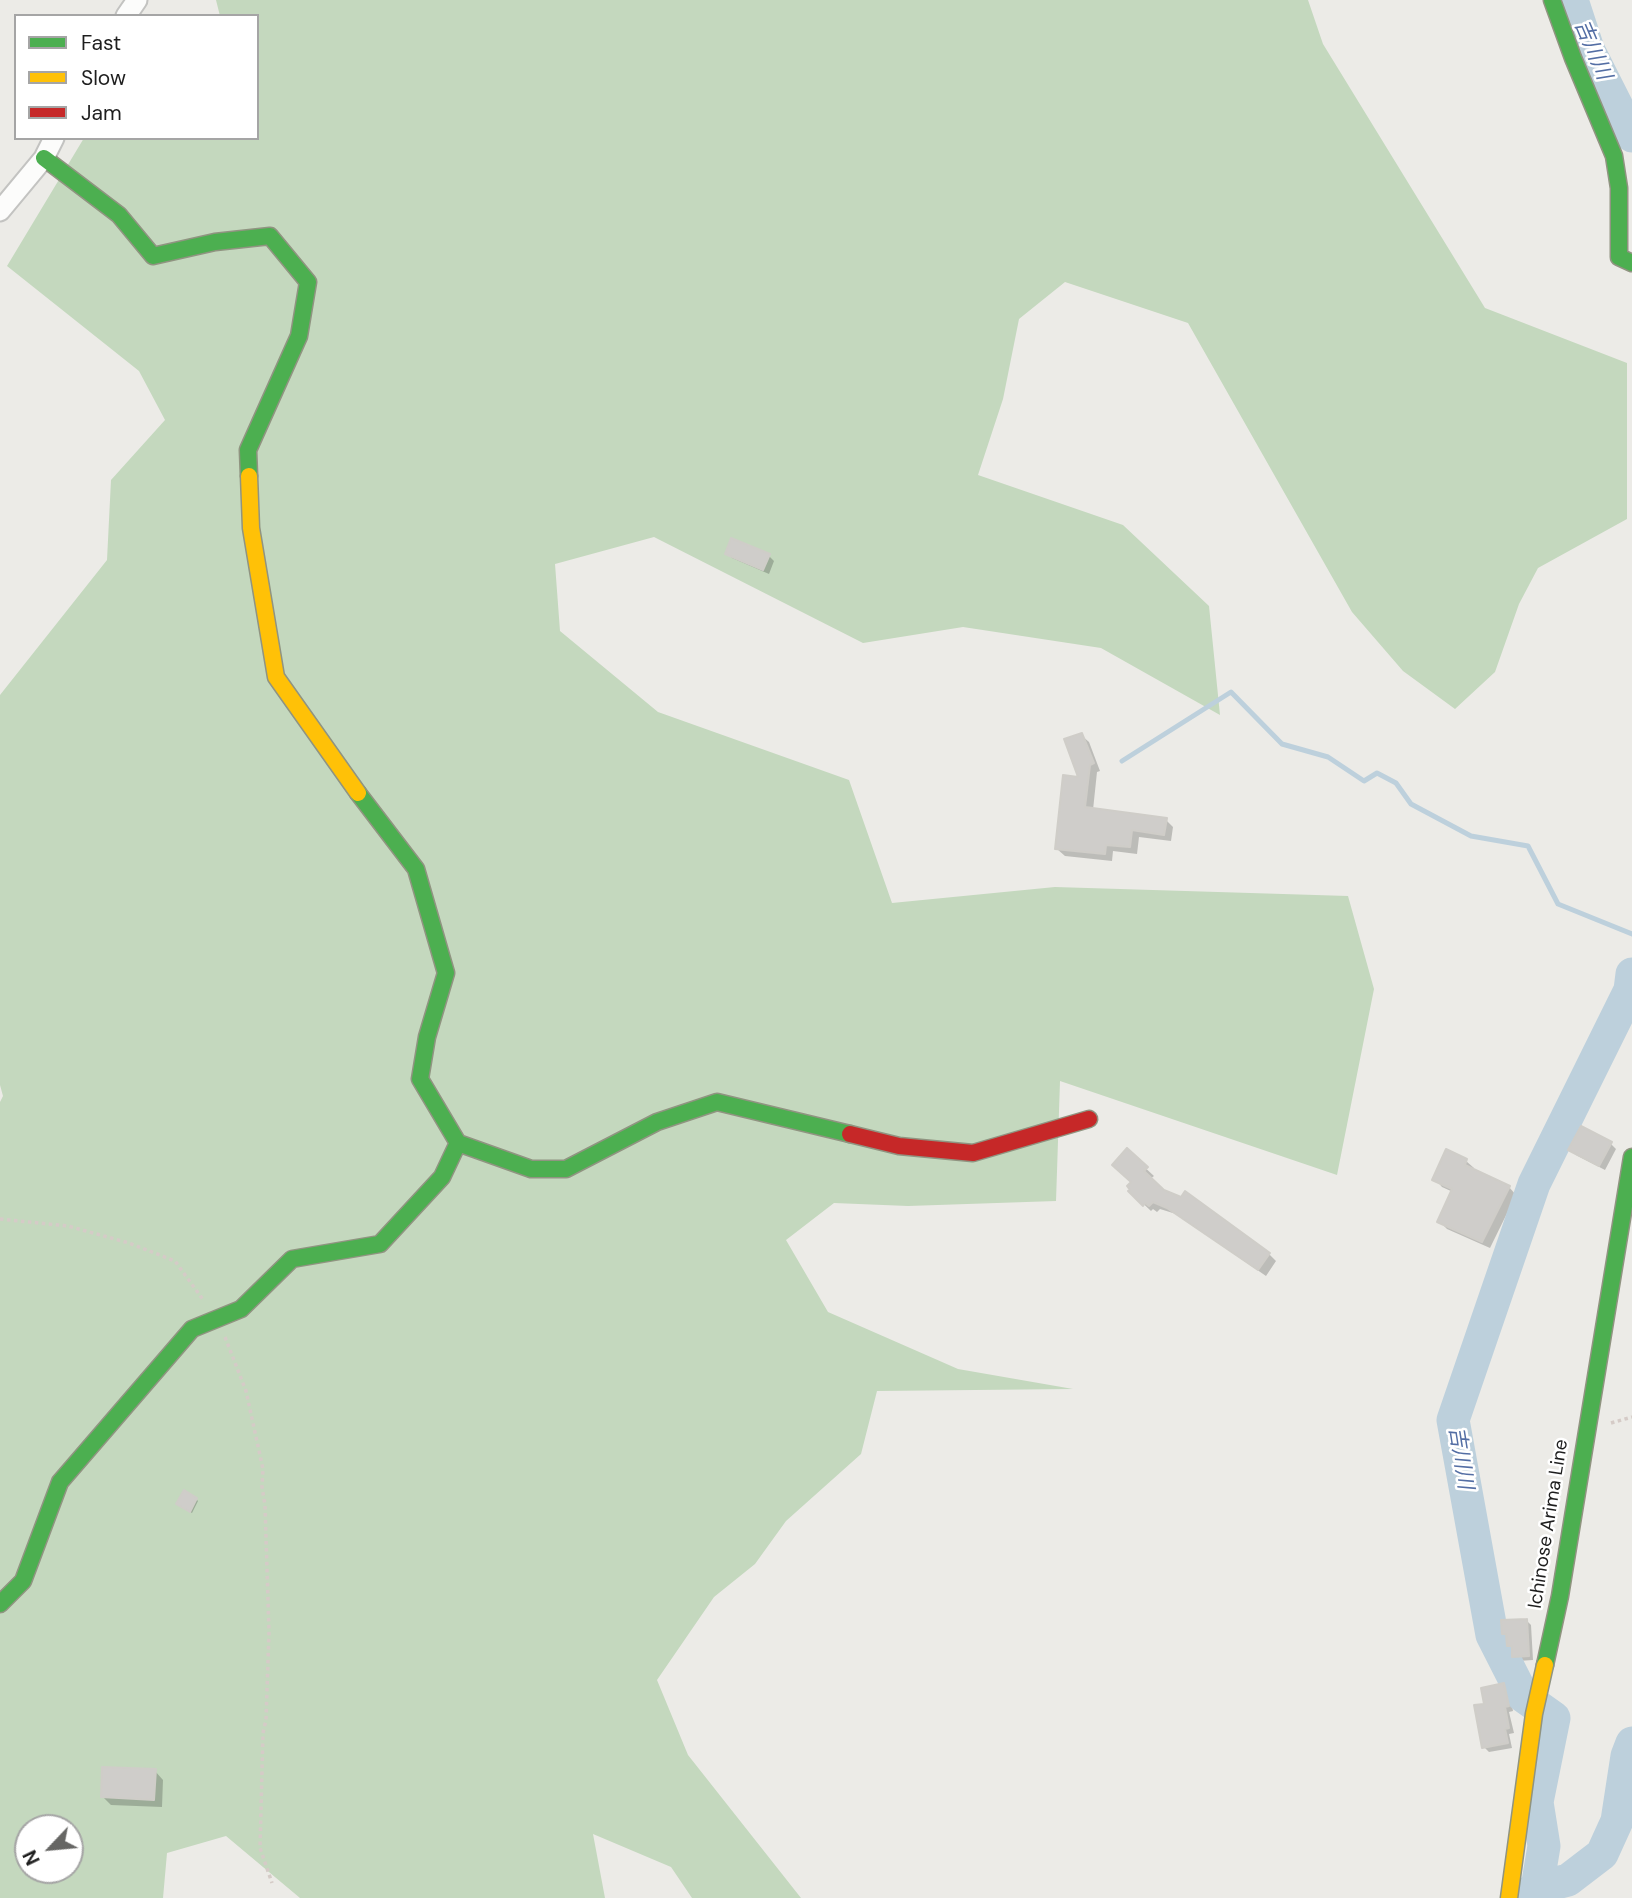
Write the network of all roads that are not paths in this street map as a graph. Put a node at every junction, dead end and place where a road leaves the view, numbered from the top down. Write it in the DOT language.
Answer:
graph roads {
  1 [pos="1552,0"];
  2 [pos="53,140"];
  3 [pos="44,158"];
  4 [pos="0,211"];
  5 [pos="1632,263"];
  6 [pos="1088,1119"];
  7 [pos="458,1143"];
  8 [pos="1632,1157"];
  9 [pos="0,1604"];
  10 [pos="1509,1894"];
  1 -- 5 [label="street"];
  2 -- 3 [label="street"];
  3 -- 4 [label="street"];
  3 -- 7 [label="street"];
  6 -- 7 [label="street"];
  7 -- 9 [label="street"];
  8 -- 10 [label="street, Ichinose Arima Line"];
}
